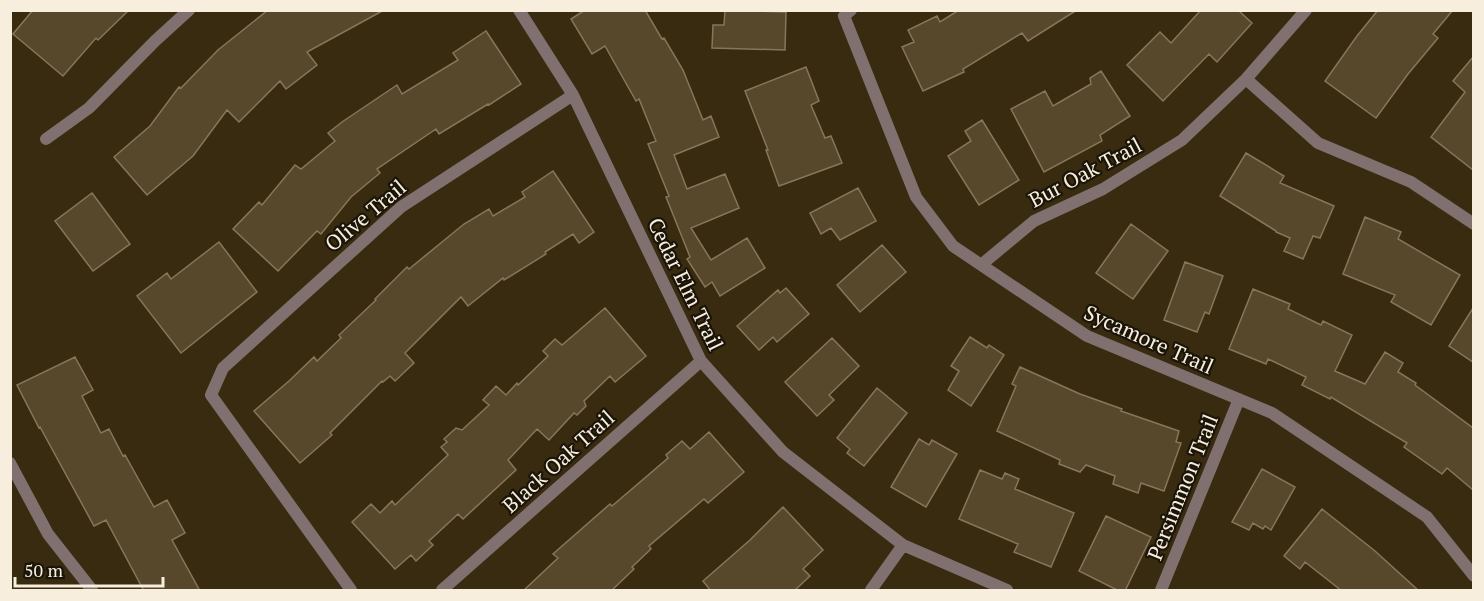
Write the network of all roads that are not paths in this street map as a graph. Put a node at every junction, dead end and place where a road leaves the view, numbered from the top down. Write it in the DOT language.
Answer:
graph roads {
  1 [pos="189,10"];
  2 [pos="519,10"];
  3 [pos="1306,10"];
  4 [pos="847,13"];
  5 [pos="1246,79"];
  6 [pos="573,95"];
  7 [pos="46,140"];
  8 [pos="1473,224"];
  9 [pos="981,265"];
  10 [pos="701,361"];
  11 [pos="1239,399"];
  12 [pos="10,463"];
  13 [pos="903,545"];
  14 [pos="1473,576"];
  15 [pos="92,591"];
  16 [pos="351,591"];
  17 [pos="442,591"];
  18 [pos="871,591"];
  19 [pos="1007,591"];
  20 [pos="1161,591"];
  1 -- 7 [label="street"];
  2 -- 6 [label="street, Cedar Elm Trail"];
  3 -- 5 [label="street, Bur Oak Trail"];
  4 -- 9 [label="street, Sycamore Trail"];
  5 -- 8 [label="street"];
  5 -- 9 [label="street, Bur Oak Trail"];
  6 -- 10 [label="street, Cedar Elm Trail"];
  6 -- 16 [label="street, Olive Trail"];
  9 -- 11 [label="street, Sycamore Trail"];
  10 -- 13 [label="street, Cedar Elm Trail"];
  10 -- 17 [label="street, Black Oak Trail"];
  11 -- 14 [label="street, Sycamore Trail"];
  11 -- 20 [label="street, Persimmon Trail"];
  12 -- 15 [label="street"];
  13 -- 18 [label="street"];
  13 -- 19 [label="street, Cedar Elm Trail"];
}
